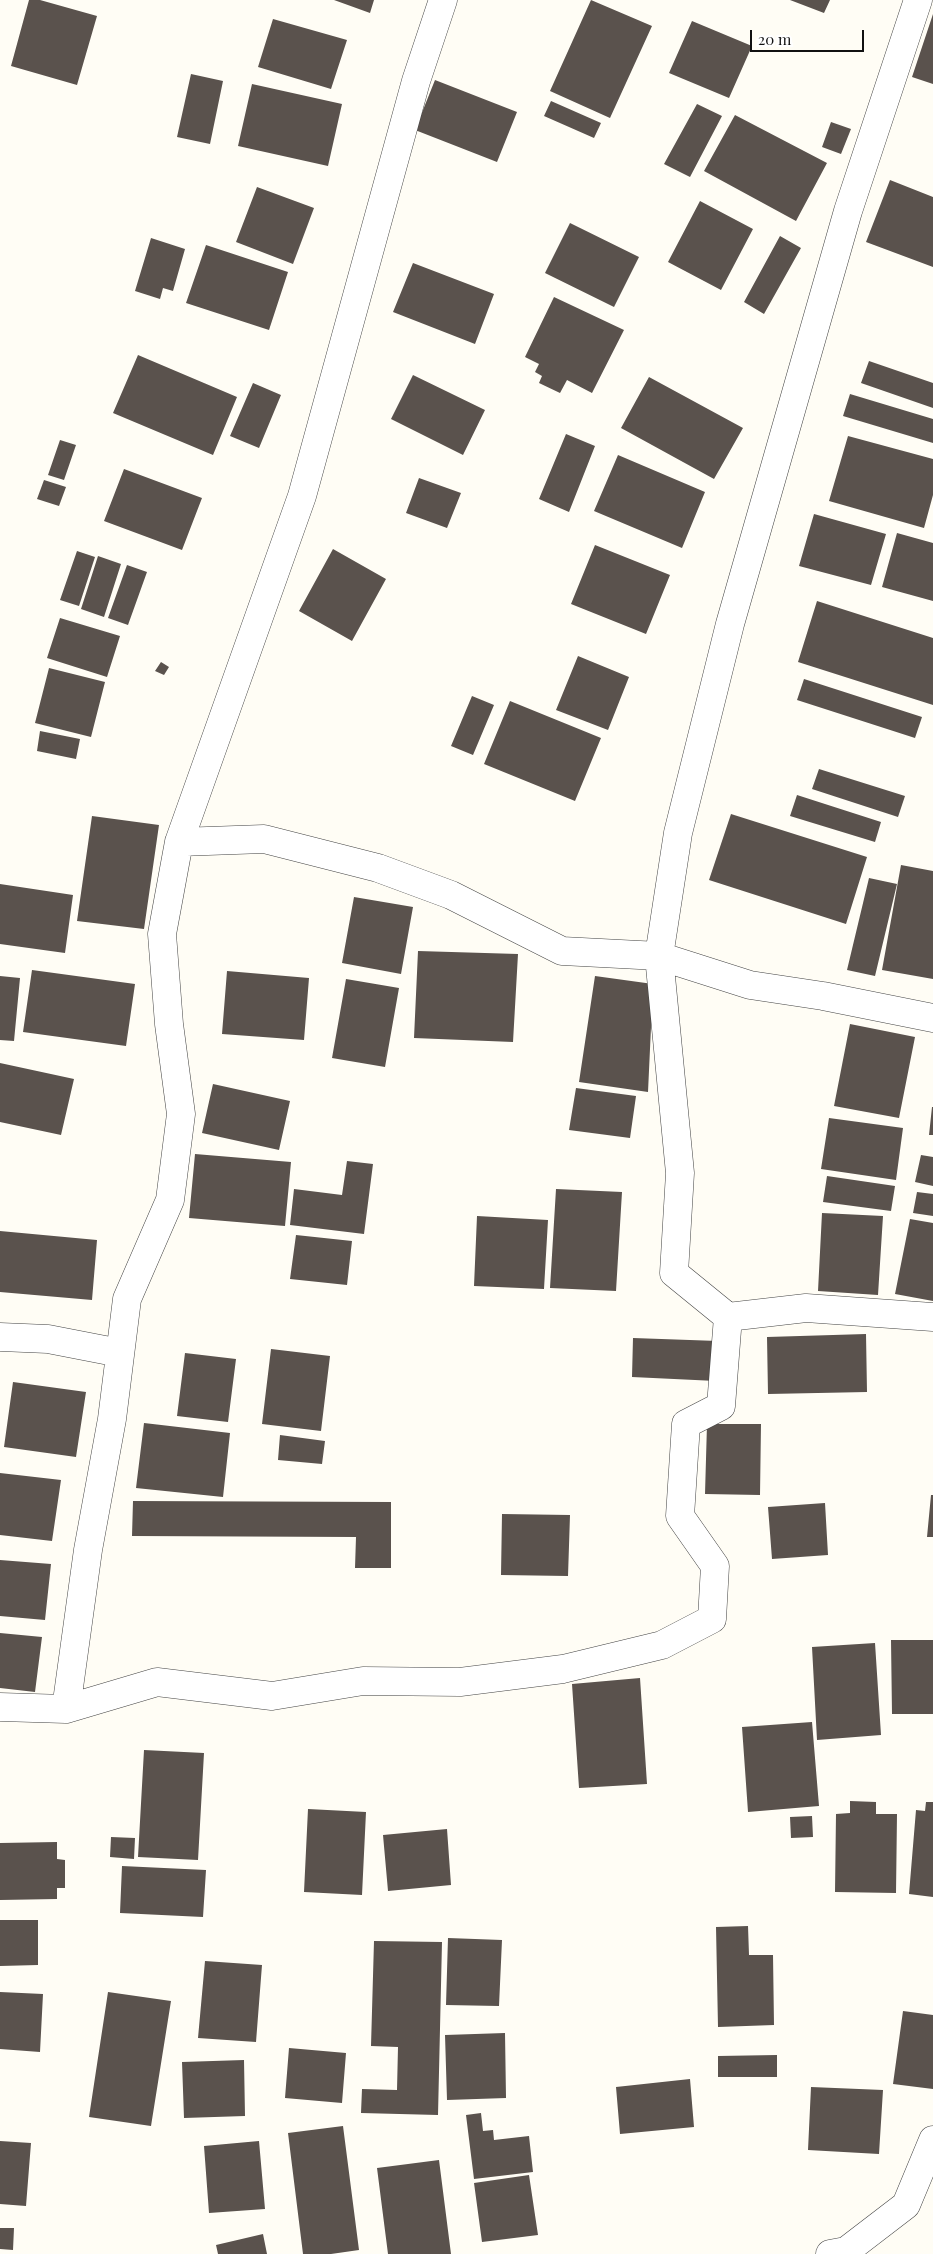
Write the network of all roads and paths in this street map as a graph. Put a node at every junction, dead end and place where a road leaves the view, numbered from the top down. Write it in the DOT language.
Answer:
graph roads {
  1 [pos="443,0"];
  2 [pos="918,0"];
  3 [pos="180,842"];
  4 [pos="659,956"];
  5 [pos="933,1018"];
  6 [pos="728,1317"];
  7 [pos="933,1318"];
  8 [pos="0,1337"];
  9 [pos="120,1353"];
  10 [pos="0,1707"];
  11 [pos="66,1709"];
  12 [pos="933,2140"];
  13 [pos="830,2254"];
  1 -- 3 [label="street"];
  2 -- 4 [label="street"];
  3 -- 4 [label="street"];
  3 -- 9 [label="street"];
  4 -- 5 [label="street"];
  4 -- 6 [label="street"];
  6 -- 7 [label="street"];
  6 -- 11 [label="street"];
  8 -- 9 [label="street"];
  9 -- 11 [label="street"];
  10 -- 11 [label="street"];
  12 -- 13 [label="street"];
}
